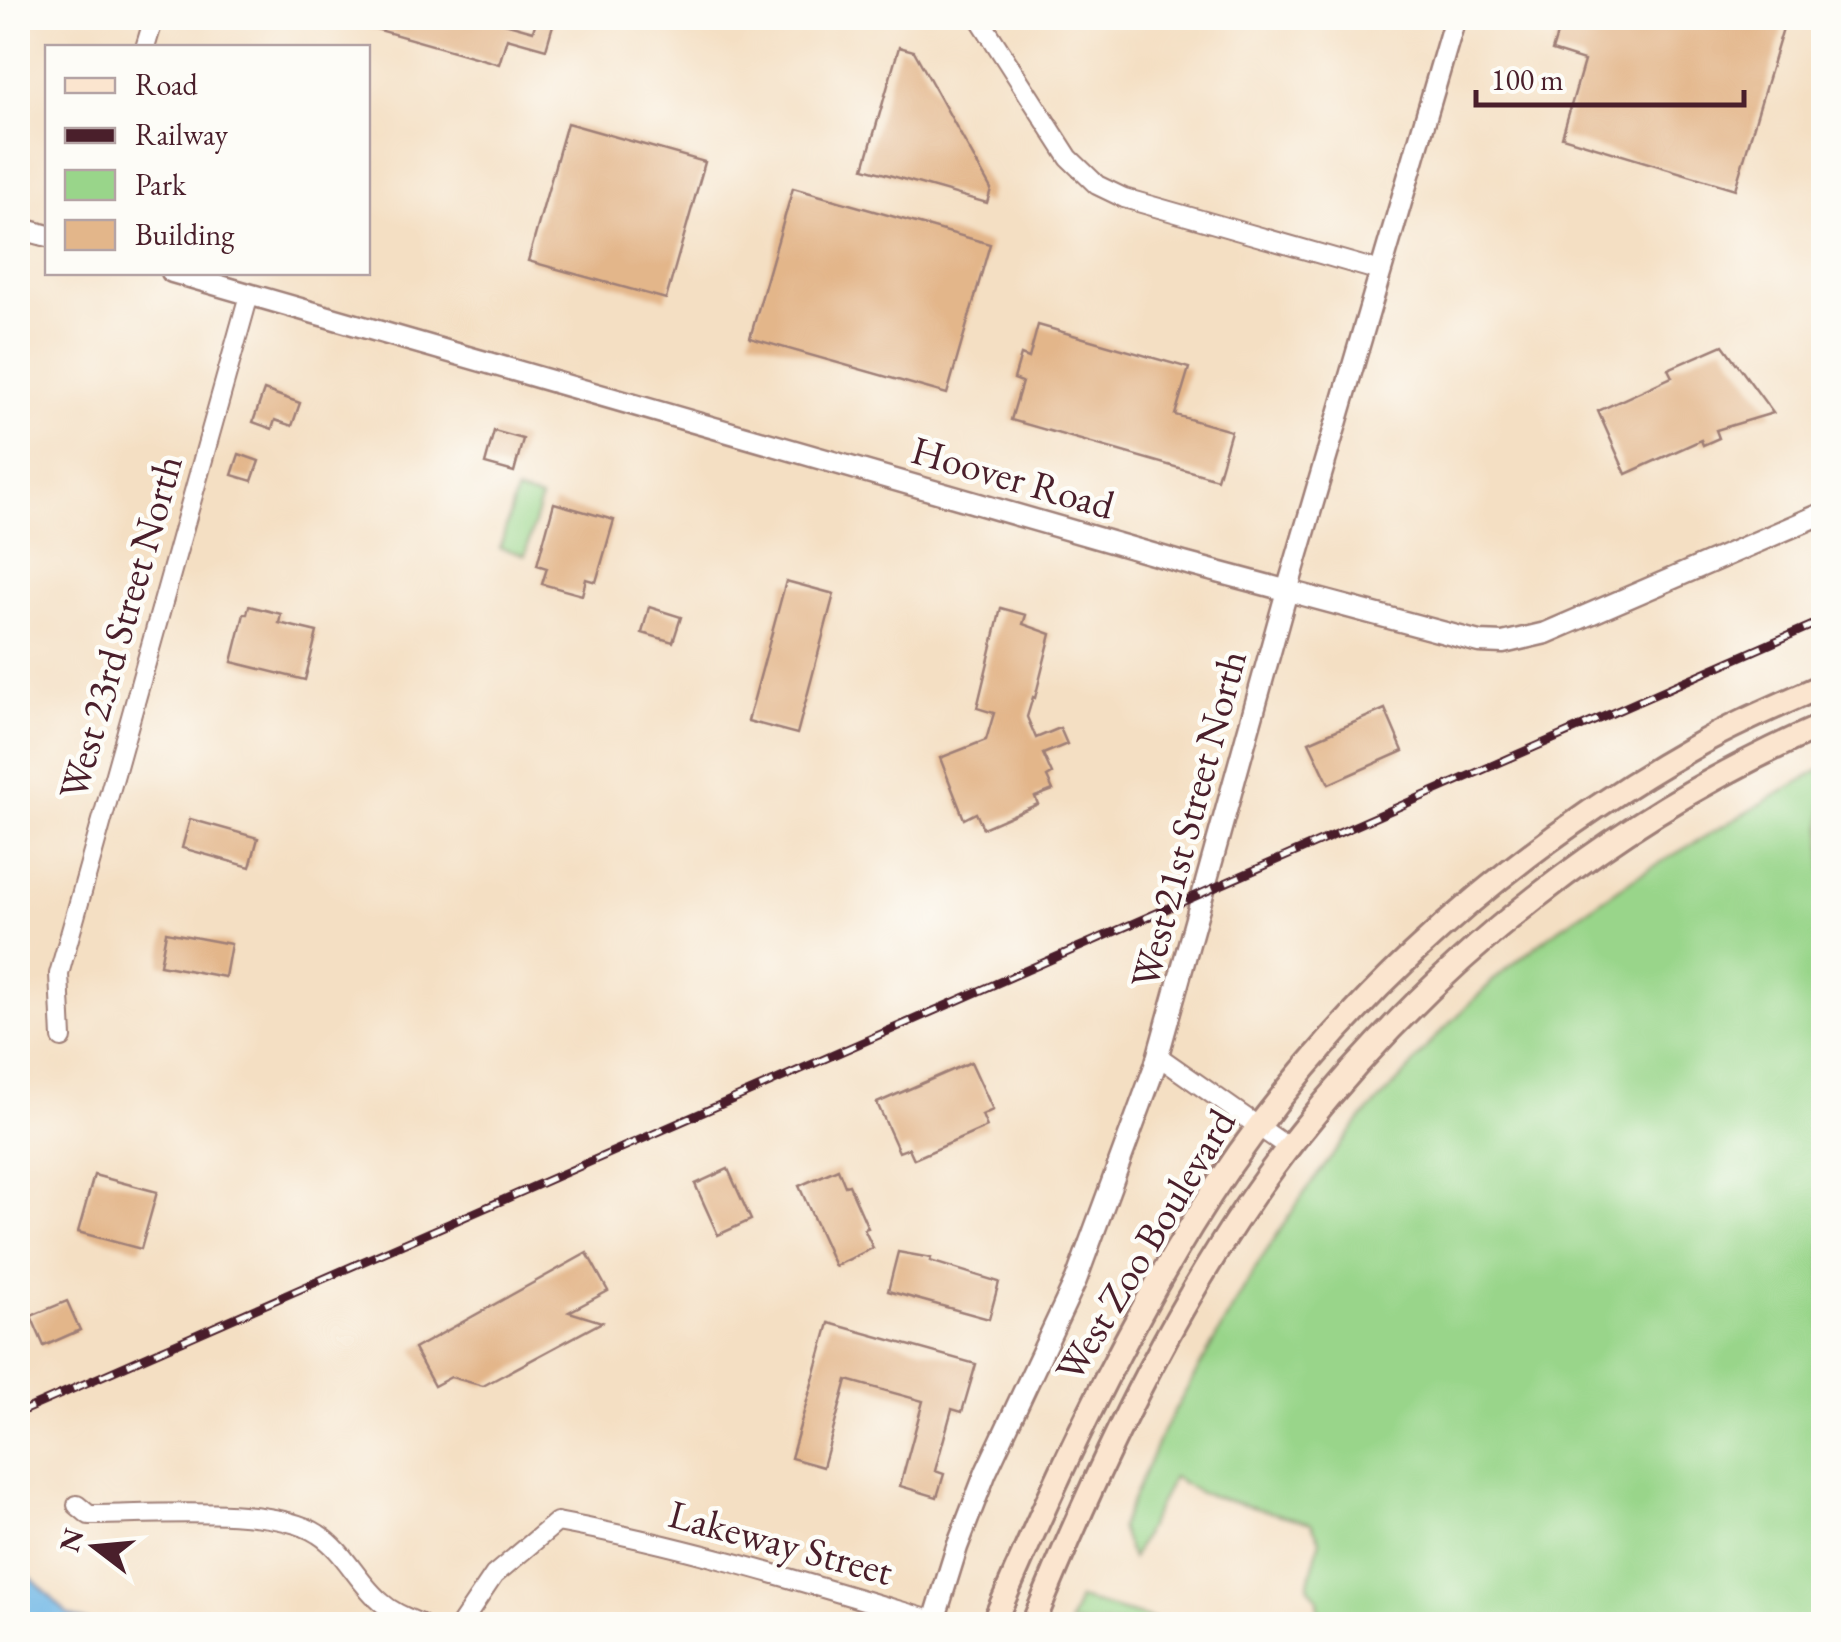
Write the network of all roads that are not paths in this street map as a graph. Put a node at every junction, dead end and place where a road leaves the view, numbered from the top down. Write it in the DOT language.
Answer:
graph roads {
  1 [pos="154,18"];
  2 [pos="979,18"];
  3 [pos="1455,18"];
  4 [pos="146,45"];
  5 [pos="18,228"];
  6 [pos="45,235"];
  7 [pos="1380,271"];
  8 [pos="182,275"];
  9 [pos="248,295"];
  10 [pos="1824,513"];
  11 [pos="1287,591"];
  12 [pos="1824,685"];
  13 [pos="1824,725"];
  14 [pos="62,1038"];
  15 [pos="1158,1056"];
  16 [pos="1258,1126"];
  17 [pos="1289,1148"];
  18 [pos="77,1505"];
  19 [pos="938,1623"];
  20 [pos="421,1624"];
  21 [pos="461,1624"];
  22 [pos="992,1624"];
  23 [pos="1034,1624"];
  1 -- 4 [label="street"];
  2 -- 7 [label="street"];
  3 -- 7 [label="street, West 21st Street North"];
  5 -- 6 [label="street"];
  7 -- 11 [label="street, West 21st Street North"];
  8 -- 9 [label="street, Hoover Road"];
  9 -- 11 [label="street, Hoover Road"];
  9 -- 14 [label="street, West 23rd Street North"];
  10 -- 11 [label="street, Hoover Road"];
  11 -- 15 [label="street, West 21st Street North"];
  12 -- 16 [label="main road, West Zoo Boulevard"];
  13 -- 17 [label="main road, West Zoo Boulevard"];
  15 -- 16 [label="street"];
  15 -- 19 [label="street, West 21st Street North"];
  16 -- 17 [label="street"];
  16 -- 22 [label="main road, West Zoo Boulevard"];
  17 -- 23 [label="main road, West Zoo Boulevard"];
  18 -- 20 [label="street"];
  19 -- 21 [label="street, Lakeway Street"];
}
